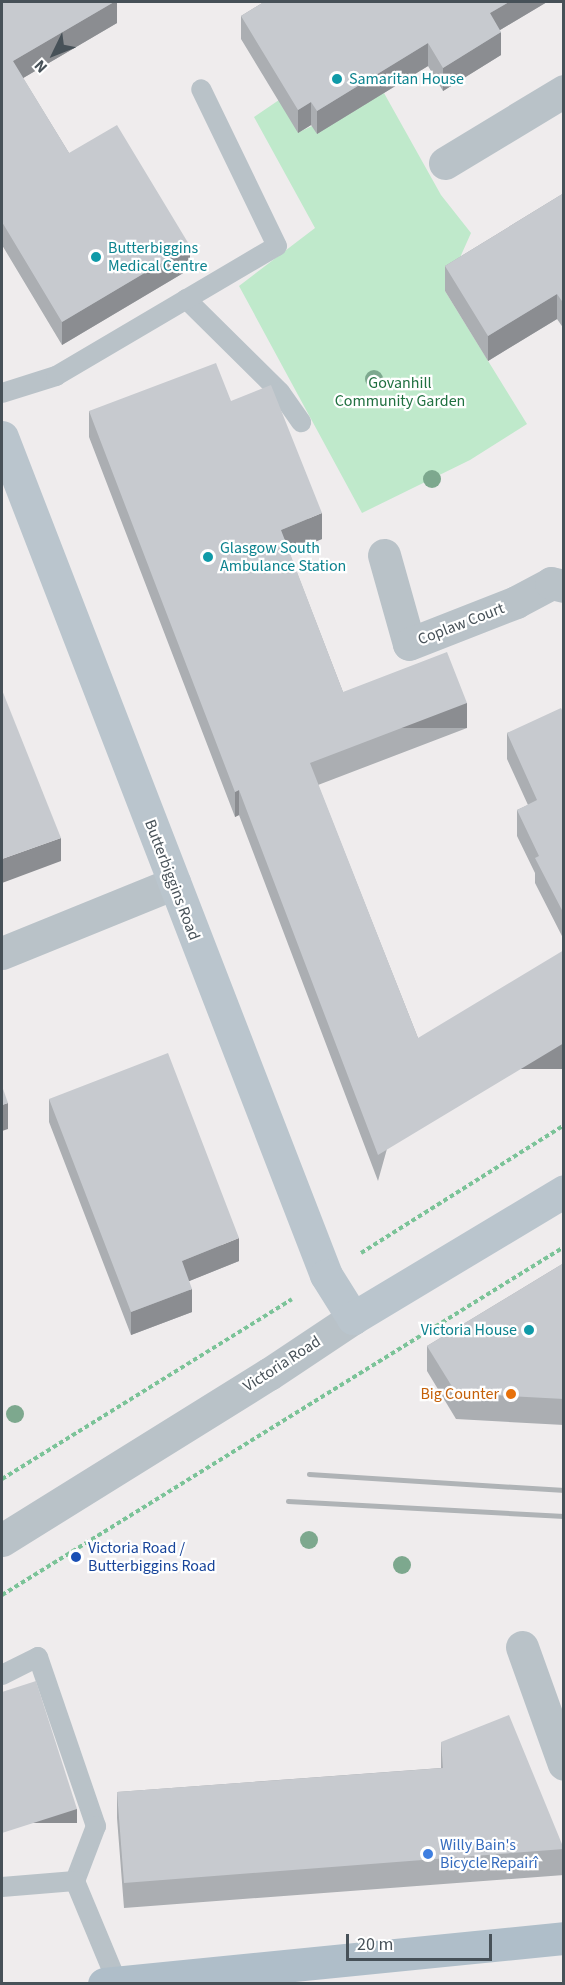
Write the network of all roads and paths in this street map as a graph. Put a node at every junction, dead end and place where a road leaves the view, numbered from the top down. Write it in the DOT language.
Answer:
graph roads {
  1 [pos="201,89"];
  2 [pos="564,92"];
  3 [pos="445,163"];
  4 [pos="186,299"];
  5 [pos="2,393"];
  6 [pos="301,422"];
  7 [pos="2,437"];
  8 [pos="7,471"];
  9 [pos="384,555"];
  10 [pos="564,586"];
  11 [pos="174,883"];
  12 [pos="2,953"];
  13 [pos="564,1125"];
  14 [pos="564,1191"];
  15 [pos="564,1247"];
  16 [pos="326,1275"];
  17 [pos="352,1318"];
  18 [pos="2,1479"];
  19 [pos="2,1540"];
  20 [pos="2,1595"];
  21 [pos="522,1647"];
  22 [pos="2,1675"];
  23 [pos="557,1731"];
  24 [pos="564,1764"];
  25 [pos="75,1881"];
  26 [pos="2,1887"];
  27 [pos="564,1938"];
  28 [pos="111,1983"];
  1 -- 4 [label="lane"];
  2 -- 3 [label="street"];
  4 -- 5 [label="lane"];
  4 -- 6 [label="lane"];
  7 -- 8 [label="street, Butterbiggins Road"];
  8 -- 11 [label="street, Butterbiggins Road"];
  9 -- 10 [label="street, Coplaw Court"];
  11 -- 12 [label="street"];
  11 -- 16 [label="street, Butterbiggins Road"];
  13 -- 16 [label="path"];
  14 -- 17 [label="street, Victoria Road"];
  15 -- 20 [label="path"];
  16 -- 17 [label="street, Butterbiggins Road"];
  16 -- 18 [label="path"];
  17 -- 19 [label="street, Victoria Road"];
  21 -- 23 [label="street"];
  22 -- 25 [label="lane"];
  23 -- 24 [label="street"];
  25 -- 26 [label="lane"];
  25 -- 28 [label="lane"];
  27 -- 28 [label="main road"];
}
